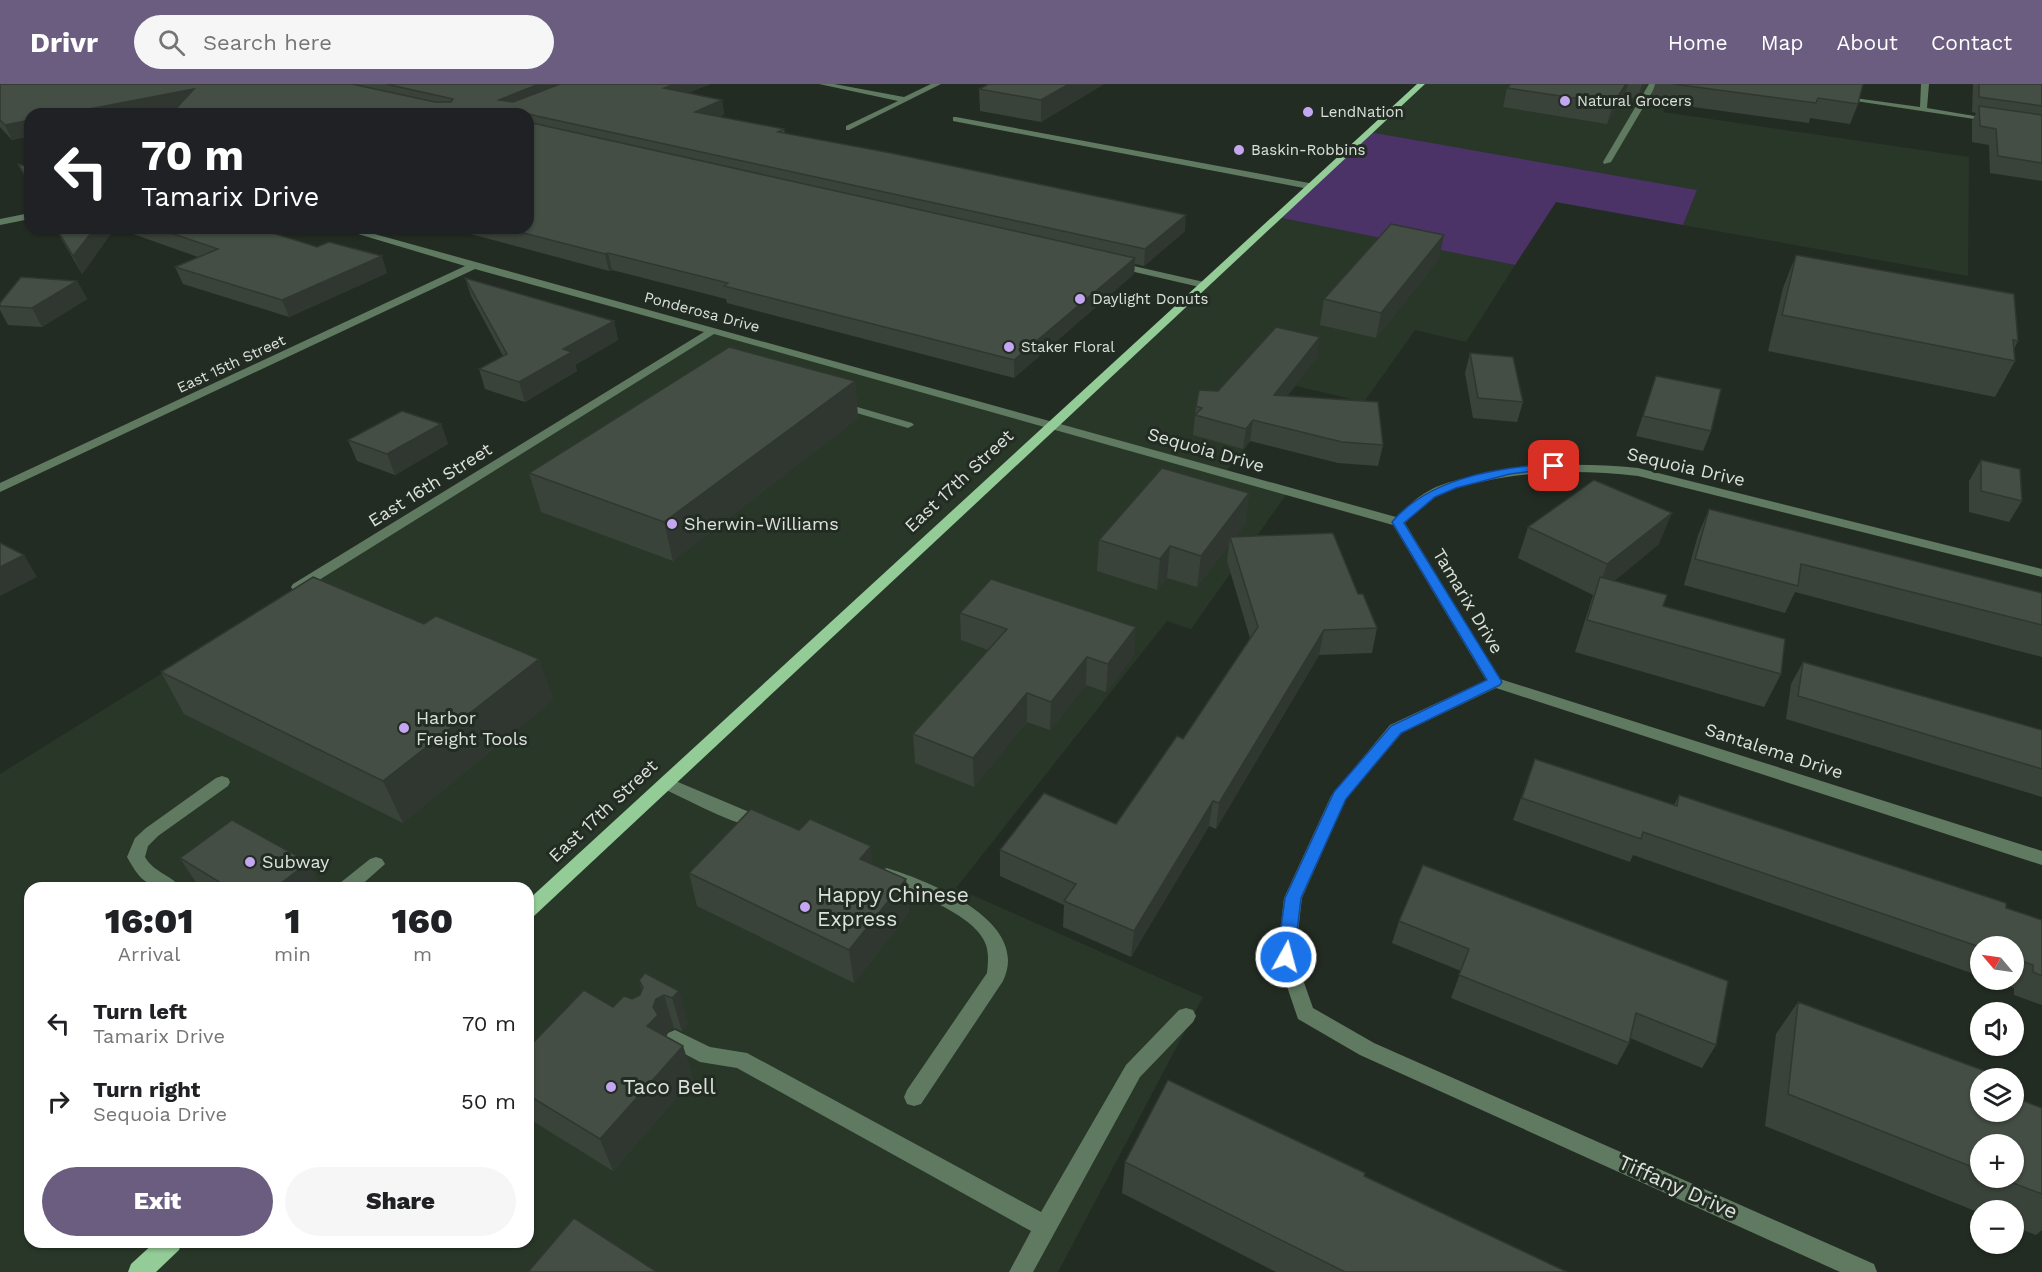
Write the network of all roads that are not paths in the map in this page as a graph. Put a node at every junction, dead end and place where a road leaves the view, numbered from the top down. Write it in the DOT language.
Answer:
graph roads {
  1 [pos="823,84"];
  2 [pos="937,84"];
  3 [pos="1421,84"];
  4 [pos="1653,84"];
  5 [pos="1925,84"];
  6 [pos="1828,96"];
  7 [pos="906,100"];
  8 [pos="1923,110"];
  9 [pos="956,119"];
  10 [pos="2007,122"];
  11 [pos="849,128"];
  12 [pos="1607,162"];
  13 [pos="1309,186"];
  14 [pos="24,217"];
  15 [pos="0,222"];
  16 [pos="363,234"];
  17 [pos="1111,264"];
  18 [pos="474,267"];
  19 [pos="1204,285"];
  20 [pos="714,330"];
  21 [pos="847,407"];
  22 [pos="908,425"];
  23 [pos="1052,426"];
  24 [pos="0,488"];
  25 [pos="1398,522"];
  26 [pos="2042,573"];
  27 [pos="283,597"];
  28 [pos="1495,682"];
  29 [pos="222,782"];
  30 [pos="666,783"];
  31 [pos="780,829"];
  32 [pos="2042,858"];
  33 [pos="376,864"];
  34 [pos="867,866"];
  35 [pos="161,882"];
  36 [pos="354,882"];
  37 [pos="534,905"];
  38 [pos="1186,1016"];
  39 [pos="675,1039"];
  40 [pos="914,1097"];
  41 [pos="1489,1103"];
  42 [pos="1046,1227"];
  43 [pos="164,1248"];
  44 [pos="138,1272"];
  45 [pos="1020,1272"];
  46 [pos="1866,1272"];
  1 -- 7 [label="street"];
  2 -- 7 [label="street"];
  3 -- 13 [label="main road, East 17th Street"];
  4 -- 12 [label="street"];
  5 -- 8 [label="street"];
  6 -- 8 [label="street"];
  7 -- 11 [label="street"];
  8 -- 10 [label="street"];
  9 -- 13 [label="street"];
  13 -- 19 [label="main road, East 17th Street"];
  14 -- 15 [label="street"];
  16 -- 18 [label="street, Ponderosa Drive"];
  17 -- 19 [label="street"];
  18 -- 20 [label="street, Ponderosa Drive"];
  18 -- 24 [label="street, East 15th Street"];
  19 -- 23 [label="main road, East 17th Street"];
  20 -- 23 [label="street, Ponderosa Drive"];
  20 -- 27 [label="street, East 16th Street"];
  21 -- 22 [label="street"];
  23 -- 25 [label="street, Sequoia Drive"];
  23 -- 30 [label="main road, East 17th Street"];
  25 -- 26 [label="street, Sequoia Drive"];
  25 -- 28 [label="street, Tamarix Drive"];
  28 -- 32 [label="street, Santalema Drive"];
  28 -- 41 [label="street, Tamarix Drive"];
  29 -- 35 [label="street"];
  30 -- 31 [label="street"];
  30 -- 37 [label="main road, East 17th Street"];
  33 -- 36 [label="street"];
  34 -- 40 [label="street"];
  38 -- 42 [label="street"];
  39 -- 42 [label="street"];
  41 -- 46 [label="street, Tiffany Drive"];
  42 -- 45 [label="street"];
  43 -- 44 [label="main road"];
}
